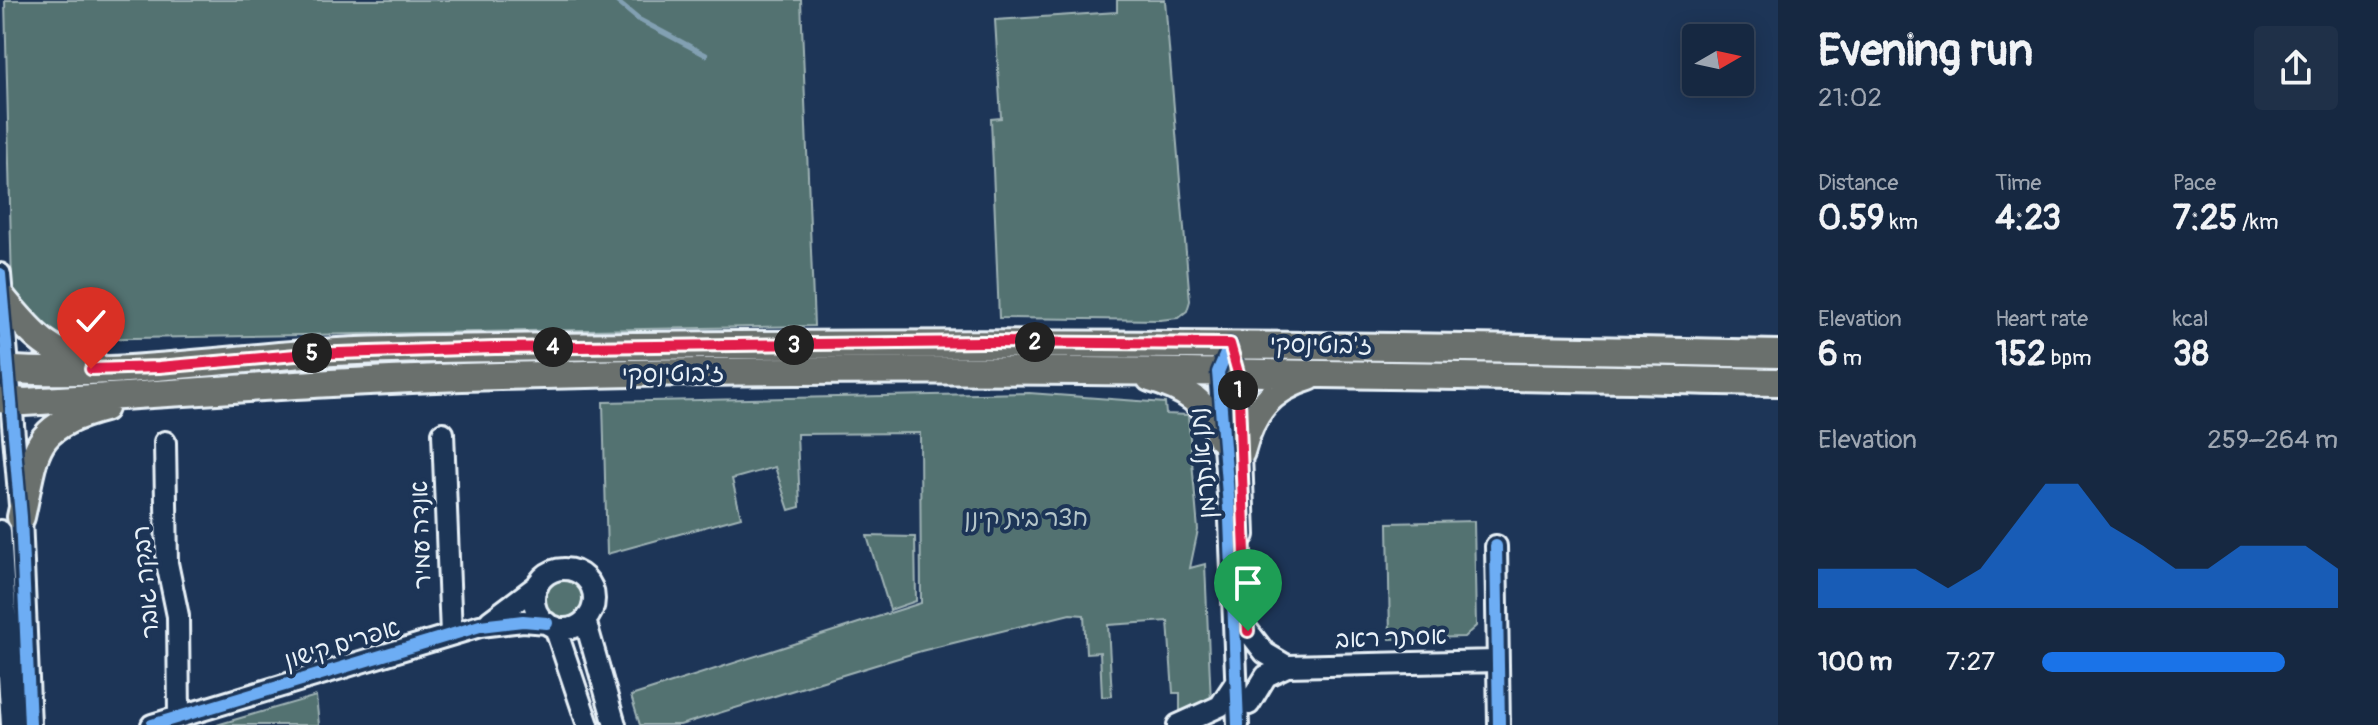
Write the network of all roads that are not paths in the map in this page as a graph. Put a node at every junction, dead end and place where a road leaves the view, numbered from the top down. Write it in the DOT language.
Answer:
graph roads {
  1 [pos="1,286"];
  2 [pos="1230,344"];
  3 [pos="1778,354"];
  4 [pos="159,367"];
  5 [pos="4,369"];
  6 [pos="1123,370"];
  7 [pos="1228,372"];
  8 [pos="1327,373"];
  9 [pos="1778,382"];
  10 [pos="158,394"];
  11 [pos="5,399"];
  12 [pos="443,433"];
  13 [pos="165,442"];
  14 [pos="1231,445"];
  15 [pos="10,524"];
  16 [pos="1496,546"];
  17 [pos="538,585"];
  18 [pos="585,620"];
  19 [pos="551,625"];
  20 [pos="480,626"];
  21 [pos="1248,631"];
  22 [pos="451,634"];
  23 [pos="1497,661"];
  24 [pos="1287,666"];
  25 [pos="29,679"];
  26 [pos="1237,680"];
  27 [pos="1249,704"];
  28 [pos="179,717"];
  29 [pos="12,725"];
  30 [pos="30,725"];
  31 [pos="47,725"];
  32 [pos="152,725"];
  33 [pos="588,725"];
  34 [pos="615,725"];
  35 [pos="1180,725"];
  36 [pos="1191,725"];
  37 [pos="1238,725"];
  38 [pos="1249,725"];
  39 [pos="1499,725"];
  1 -- 4 [label="main road"];
  1 -- 5 [label="street"];
  2 -- 3 [label="main road, ז'בוטינסקי"];
  2 -- 4 [label="main road, ז'בוטינסקי"];
  2 -- 7 [label="street, נתן אלתרמן"];
  4 -- 5 [label="main road, ז'בוטינסקי"];
  5 -- 11 [label="street"];
  6 -- 7 [label="main road, ז'בוטינסקי"];
  6 -- 10 [label="main road, ז'בוטינסקי"];
  6 -- 14 [label="main road"];
  7 -- 8 [label="main road, ז'בוטינסקי"];
  7 -- 14 [label="street, נתן אלתרמן"];
  8 -- 9 [label="main road, ז'בוטינסקי"];
  8 -- 14 [label="main road"];
  10 -- 11 [label="main road, ז'בוטינסקי"];
  10 -- 15 [label="main road"];
  11 -- 15 [label="street"];
  12 -- 22 [label="street, אנדה עמיר"];
  13 -- 28 [label="street, רבקה גובר"];
  14 -- 21 [label="street, נתן אלתרמן"];
  14 -- 26 [label="street, נתן אלתרמן"];
  15 -- 25 [label="street"];
  15 -- 29 [label="street"];
  16 -- 23 [label="street"];
  17 -- 18 [label="street"];
  17 -- 19 [label="street"];
  17 -- 20 [label="street, אפרים קישון"];
  18 -- 19 [label="street"];
  18 -- 34 [label="street"];
  19 -- 20 [label="street, אפרים קישון"];
  19 -- 33 [label="street"];
  20 -- 22 [label="street, אפרים קישון"];
  21 -- 24 [label="street"];
  21 -- 27 [label="street, נתן אלתרמן"];
  22 -- 28 [label="street, אפרים קישון"];
  23 -- 24 [label="street, אסתר ראב"];
  23 -- 39 [label="street"];
  24 -- 27 [label="street"];
  25 -- 30 [label="street"];
  25 -- 31 [label="street"];
  26 -- 35 [label="street"];
  26 -- 37 [label="street, נתן אלתרמן"];
  27 -- 38 [label="street, נתן אלתרמן"];
  28 -- 32 [label="street, אפרים קישון"];
  35 -- 36 [label="street"];
}
